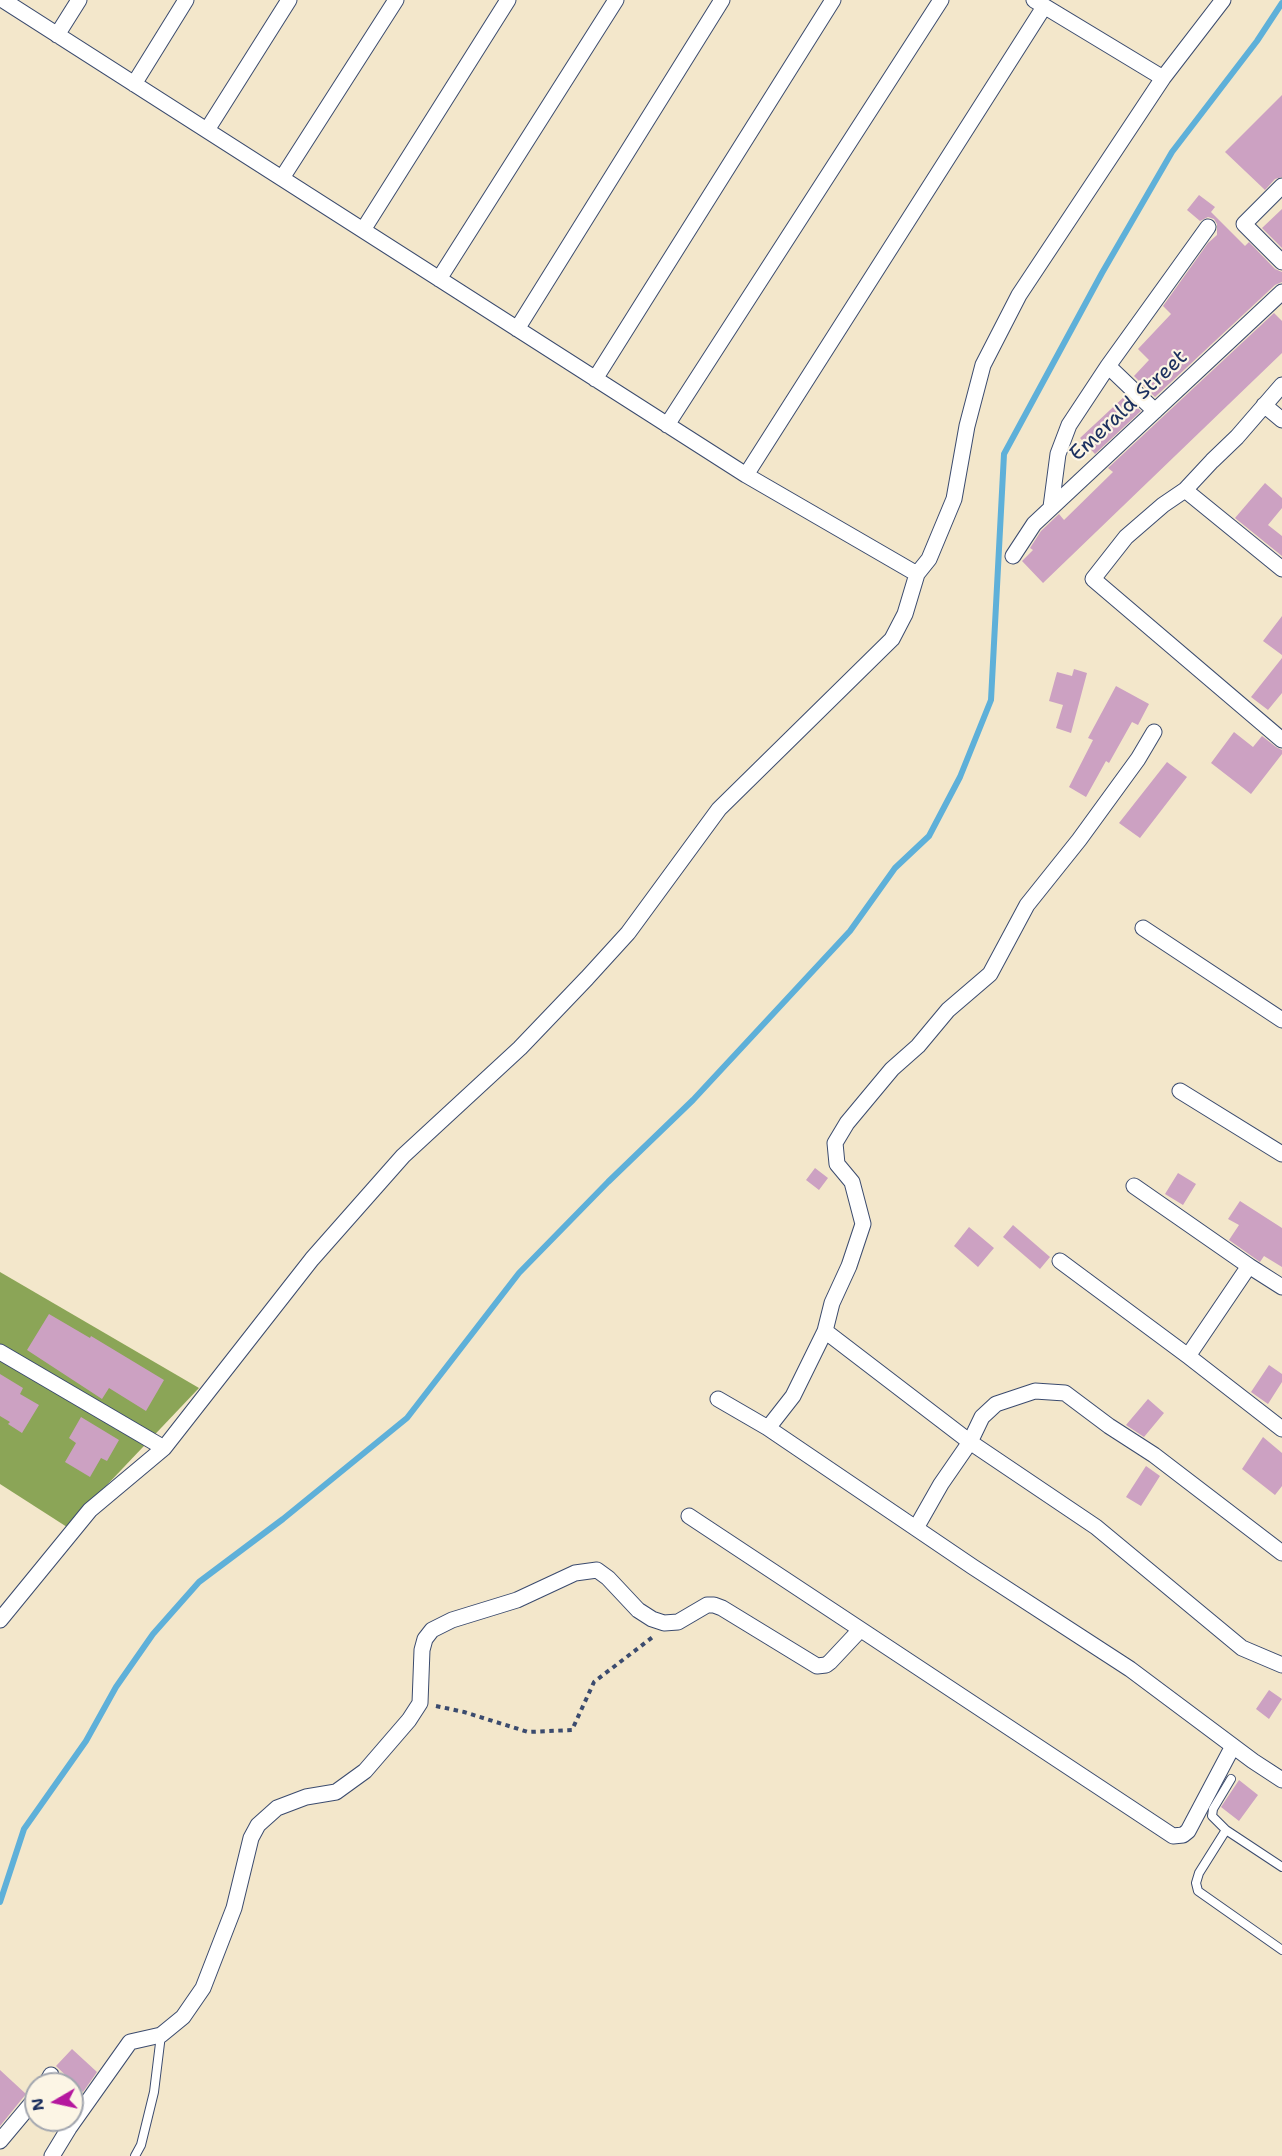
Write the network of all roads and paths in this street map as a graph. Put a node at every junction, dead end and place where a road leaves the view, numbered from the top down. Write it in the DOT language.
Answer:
graph roads {
  1 [pos="3,0"];
  2 [pos="79,0"];
  3 [pos="186,0"];
  4 [pos="289,0"];
  5 [pos="396,0"];
  6 [pos="508,0"];
  7 [pos="616,0"];
  8 [pos="722,0"];
  9 [pos="833,0"];
  10 [pos="941,0"];
  11 [pos="1223,0"];
  12 [pos="1039,3"];
  13 [pos="57,35"];
  14 [pos="1163,78"];
  15 [pos="134,84"];
  16 [pos="207,130"];
  17 [pos="282,178"];
  18 [pos="1282,186"];
  19 [pos="1208,227"];
  20 [pos="363,230"];
  21 [pos="1282,262"];
  22 [pos="439,279"];
  23 [pos="1282,292"];
  24 [pos="517,329"];
  25 [pos="1108,366"];
  26 [pos="595,379"];
  27 [pos="1282,385"];
  28 [pos="1264,405"];
  29 [pos="1155,411"];
  30 [pos="1282,420"];
  31 [pos="666,425"];
  32 [pos="746,476"];
  33 [pos="1185,490"];
  34 [pos="1051,507"];
  35 [pos="1013,556"];
  36 [pos="1282,569"];
  37 [pos="917,574"];
  38 [pos="1154,732"];
  39 [pos="1282,740"];
  40 [pos="1143,928"];
  41 [pos="1282,1020"];
  42 [pos="1180,1091"];
  43 [pos="1282,1154"];
  44 [pos="1134,1186"];
  45 [pos="1060,1261"];
  46 [pos="1249,1266"];
  47 [pos="1282,1287"];
  48 [pos="825,1331"];
  49 [pos="0,1352"];
  50 [pos="1188,1356"];
  51 [pos="718,1399"];
  52 [pos="768,1428"];
  53 [pos="1282,1429"];
  54 [pos="970,1442"];
  55 [pos="164,1448"];
  56 [pos="689,1516"];
  57 [pos="916,1528"];
  58 [pos="1282,1553"];
  59 [pos="0,1620"];
  60 [pos="678,1622"];
  61 [pos="860,1630"];
  62 [pos="1282,1665"];
  63 [pos="420,1703"];
  64 [pos="1233,1746"];
  65 [pos="1231,1779"];
  66 [pos="1282,1780"];
  67 [pos="1226,1830"];
  68 [pos="1282,1867"];
  69 [pos="1282,1950"];
  70 [pos="161,2036"];
  71 [pos="24,2112"];
  72 [pos="0,2141"];
  73 [pos="52,2156"];
  74 [pos="135,2156"];
  1 -- 13 [label="street"];
  2 -- 13 [label="street"];
  3 -- 15 [label="street"];
  4 -- 16 [label="street"];
  5 -- 17 [label="street"];
  6 -- 20 [label="street"];
  7 -- 22 [label="street"];
  8 -- 24 [label="street"];
  9 -- 26 [label="street"];
  10 -- 31 [label="street"];
  11 -- 14 [label="street"];
  12 -- 14 [label="street"];
  12 -- 32 [label="street"];
  13 -- 15 [label="street"];
  14 -- 37 [label="street"];
  15 -- 16 [label="street"];
  16 -- 17 [label="street"];
  17 -- 20 [label="street"];
  18 -- 21 [label="street"];
  19 -- 25 [label="street"];
  20 -- 22 [label="street"];
  22 -- 24 [label="street"];
  23 -- 29 [label="street, Emerald Street"];
  24 -- 26 [label="street"];
  25 -- 29 [label="street"];
  25 -- 34 [label="street"];
  26 -- 31 [label="street"];
  27 -- 28 [label="street"];
  28 -- 30 [label="street"];
  28 -- 33 [label="street"];
  29 -- 34 [label="street, Emerald Street"];
  31 -- 32 [label="street"];
  32 -- 37 [label="street"];
  33 -- 36 [label="street"];
  33 -- 39 [label="street"];
  34 -- 35 [label="street, Emerald Street"];
  37 -- 55 [label="street"];
  38 -- 48 [label="street"];
  40 -- 41 [label="street"];
  42 -- 43 [label="street"];
  44 -- 46 [label="street"];
  45 -- 50 [label="street"];
  46 -- 47 [label="street"];
  46 -- 50 [label="street"];
  48 -- 52 [label="street"];
  48 -- 54 [label="street"];
  49 -- 55 [label="street"];
  50 -- 53 [label="street"];
  51 -- 52 [label="street"];
  52 -- 57 [label="street"];
  54 -- 57 [label="street"];
  54 -- 58 [label="street"];
  54 -- 62 [label="street"];
  55 -- 59 [label="street"];
  56 -- 61 [label="street"];
  57 -- 64 [label="street"];
  60 -- 61 [label="street"];
  60 -- 63 [label="path"];
  60 -- 63 [label="street"];
  61 -- 64 [label="street"];
  63 -- 70 [label="street"];
  64 -- 66 [label="street"];
  65 -- 67 [label="lane"];
  67 -- 68 [label="lane"];
  67 -- 69 [label="lane"];
  70 -- 73 [label="street"];
  70 -- 74 [label="lane"];
  71 -- 72 [label="street"];
}
